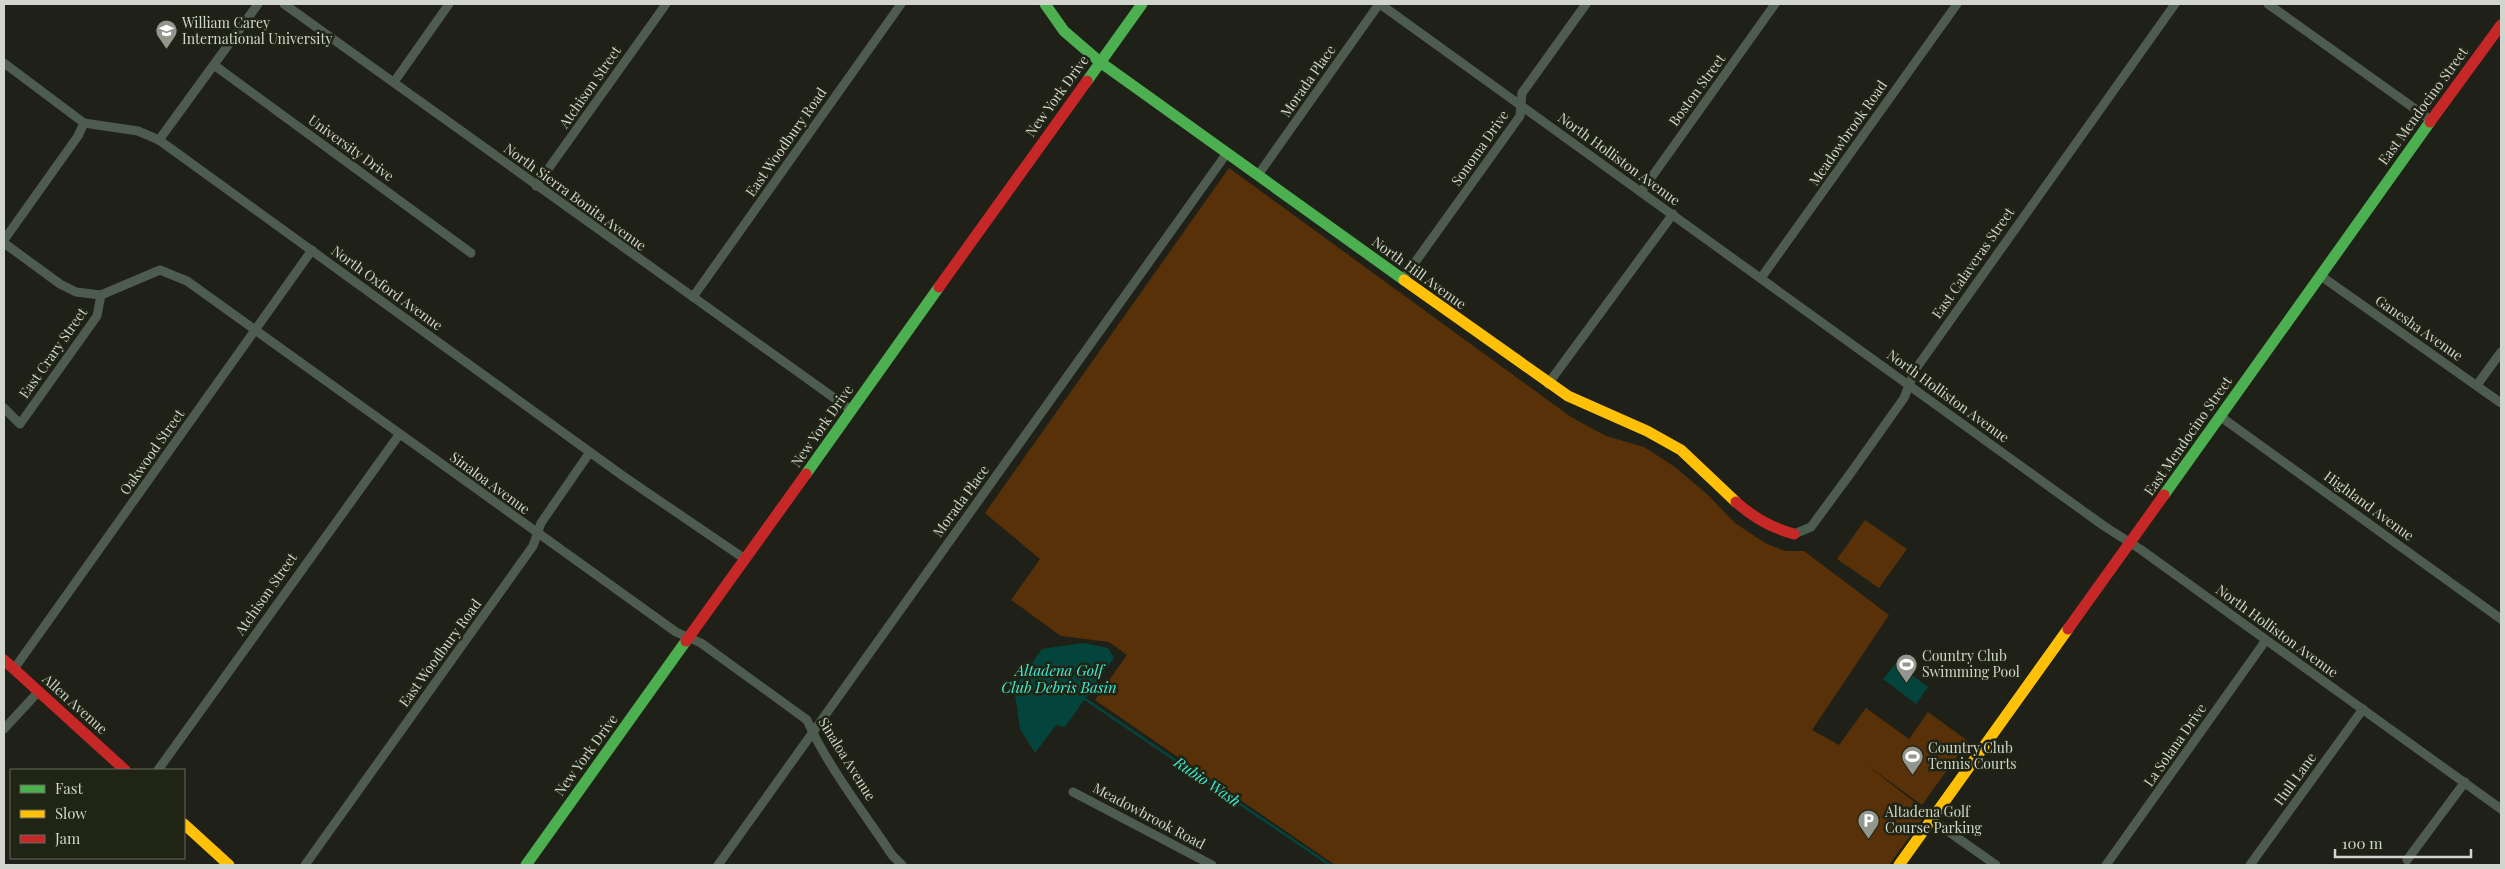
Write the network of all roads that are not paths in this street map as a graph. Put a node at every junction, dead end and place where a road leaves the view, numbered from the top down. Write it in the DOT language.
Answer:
graph roads {
  1 [pos="258,4"];
  2 [pos="284,4"];
  3 [pos="449,4"];
  4 [pos="666,4"];
  5 [pos="901,4"];
  6 [pos="1045,4"];
  7 [pos="1142,4"];
  8 [pos="1379,4"];
  9 [pos="1586,4"];
  10 [pos="1776,4"];
  11 [pos="1957,4"];
  12 [pos="2175,4"];
  13 [pos="2268,4"];
  14 [pos="2501,25"];
  15 [pos="1100,62"];
  16 [pos="4,63"];
  17 [pos="214,65"];
  18 [pos="394,82"];
  19 [pos="1520,105"];
  20 [pos="2432,121"];
  21 [pos="84,123"];
  22 [pos="159,140"];
  23 [pos="1227,153"];
  24 [pos="1258,175"];
  25 [pos="536,186"];
  26 [pos="1641,192"];
  27 [pos="1673,214"];
  28 [pos="4,241"];
  29 [pos="312,250"];
  30 [pos="471,253"];
  31 [pos="2321,276"];
  32 [pos="1761,278"];
  33 [pos="1402,279"];
  34 [pos="101,295"];
  35 [pos="693,297"];
  36 [pos="255,330"];
  37 [pos="2501,352"];
  38 [pos="1548,384"];
  39 [pos="1908,384"];
  40 [pos="2478,385"];
  41 [pos="2501,403"];
  42 [pos="4,408"];
  43 [pos="851,410"];
  44 [pos="2221,417"];
  45 [pos="399,435"];
  46 [pos="590,452"];
  47 [pos="537,534"];
  48 [pos="1794,534"];
  49 [pos="2130,544"];
  50 [pos="745,559"];
  51 [pos="2501,619"];
  52 [pos="688,639"];
  53 [pos="2266,640"];
  54 [pos="4,660"];
  55 [pos="14,669"];
  56 [pos="38,691"];
  57 [pos="2363,709"];
  58 [pos="4,729"];
  59 [pos="813,734"];
  60 [pos="124,769"];
  61 [pos="159,769"];
  62 [pos="2464,782"];
  63 [pos="1073,792"];
  64 [pos="2501,809"];
  65 [pos="1932,820"];
  66 [pos="185,825"];
  67 [pos="2407,860"];
  68 [pos="229,865"];
  69 [pos="305,865"];
  70 [pos="526,865"];
  71 [pos="718,865"];
  72 [pos="900,865"];
  73 [pos="1212,865"];
  74 [pos="1900,865"];
  75 [pos="1996,865"];
  76 [pos="2106,865"];
  77 [pos="2250,865"];
  1 -- 17 [label="street"];
  2 -- 18 [label="street, North Sierra Bonita Avenue"];
  3 -- 18 [label="street"];
  4 -- 25 [label="street, Atchison Street"];
  5 -- 35 [label="street, East Woodbury Road"];
  6 -- 15 [label="street, North Hill Avenue"];
  7 -- 15 [label="street, New York Drive"];
  8 -- 19 [label="street, North Holliston Avenue"];
  8 -- 24 [label="street, Morada Place"];
  9 -- 19 [label="street, Sonoma Drive"];
  10 -- 26 [label="street, Boston Street"];
  11 -- 32 [label="street, Meadowbrook Road"];
  12 -- 39 [label="street, East Calaveras Street"];
  13 -- 20 [label="street"];
  14 -- 20 [label="street, East Mendocino Street"];
  15 -- 23 [label="street, North Hill Avenue"];
  15 -- 43 [label="street, New York Drive"];
  16 -- 21 [label="street, North Oxford Avenue"];
  17 -- 22 [label="street"];
  17 -- 30 [label="street, University Drive"];
  18 -- 25 [label="street, North Sierra Bonita Avenue"];
  19 -- 26 [label="street, North Holliston Avenue"];
  19 -- 33 [label="street, Sonoma Drive"];
  20 -- 31 [label="street, East Mendocino Street"];
  21 -- 22 [label="street, North Oxford Avenue"];
  21 -- 28 [label="street"];
  22 -- 29 [label="street, North Oxford Avenue"];
  23 -- 24 [label="street, North Hill Avenue"];
  23 -- 59 [label="street, Morada Place"];
  24 -- 33 [label="street, North Hill Avenue"];
  25 -- 35 [label="street, North Sierra Bonita Avenue"];
  26 -- 27 [label="street, North Holliston Avenue"];
  27 -- 32 [label="street, North Holliston Avenue"];
  27 -- 38 [label="street"];
  28 -- 34 [label="street, Sinaloa Avenue"];
  29 -- 36 [label="street, Oakwood Street"];
  29 -- 46 [label="street, North Oxford Avenue"];
  31 -- 40 [label="street, Ganesha Avenue"];
  31 -- 44 [label="street, East Mendocino Street"];
  32 -- 39 [label="street, North Holliston Avenue"];
  33 -- 38 [label="street, North Hill Avenue"];
  34 -- 36 [label="street, Sinaloa Avenue"];
  34 -- 42 [label="street, East Crary Street"];
  35 -- 43 [label="street, North Sierra Bonita Avenue"];
  36 -- 45 [label="street, Sinaloa Avenue"];
  36 -- 55 [label="street, Oakwood Street"];
  37 -- 40 [label="street"];
  38 -- 48 [label="street, North Hill Avenue"];
  39 -- 48 [label="street, East Calaveras Street"];
  39 -- 49 [label="street, North Holliston Avenue"];
  40 -- 41 [label="street, Ganesha Avenue"];
  43 -- 50 [label="street, New York Drive"];
  44 -- 49 [label="street, East Mendocino Street"];
  44 -- 51 [label="street, Highland Avenue"];
  45 -- 47 [label="street, Sinaloa Avenue"];
  45 -- 61 [label="street, Atchison Street"];
  46 -- 47 [label="street, East Woodbury Road"];
  46 -- 50 [label="street, North Oxford Avenue"];
  47 -- 52 [label="street, Sinaloa Avenue"];
  47 -- 69 [label="street, East Woodbury Road"];
  49 -- 53 [label="street, North Holliston Avenue"];
  49 -- 65 [label="street, East Mendocino Street"];
  50 -- 52 [label="street, New York Drive"];
  52 -- 59 [label="street, Sinaloa Avenue"];
  52 -- 70 [label="street, New York Drive"];
  53 -- 57 [label="street, North Holliston Avenue"];
  53 -- 76 [label="street, La Solana Drive"];
  54 -- 55 [label="street, Allen Avenue"];
  55 -- 56 [label="street, Allen Avenue"];
  56 -- 58 [label="street"];
  56 -- 60 [label="street, Allen Avenue"];
  57 -- 62 [label="street, North Holliston Avenue"];
  57 -- 77 [label="street, Hull Lane"];
  59 -- 71 [label="street, Morada Place"];
  59 -- 72 [label="street, Sinaloa Avenue"];
  62 -- 64 [label="street, North Holliston Avenue"];
  62 -- 67 [label="street"];
  63 -- 73 [label="street, Meadowbrook Road"];
  65 -- 74 [label="street, East Mendocino Street"];
  65 -- 75 [label="street"];
  66 -- 68 [label="street"];
}
